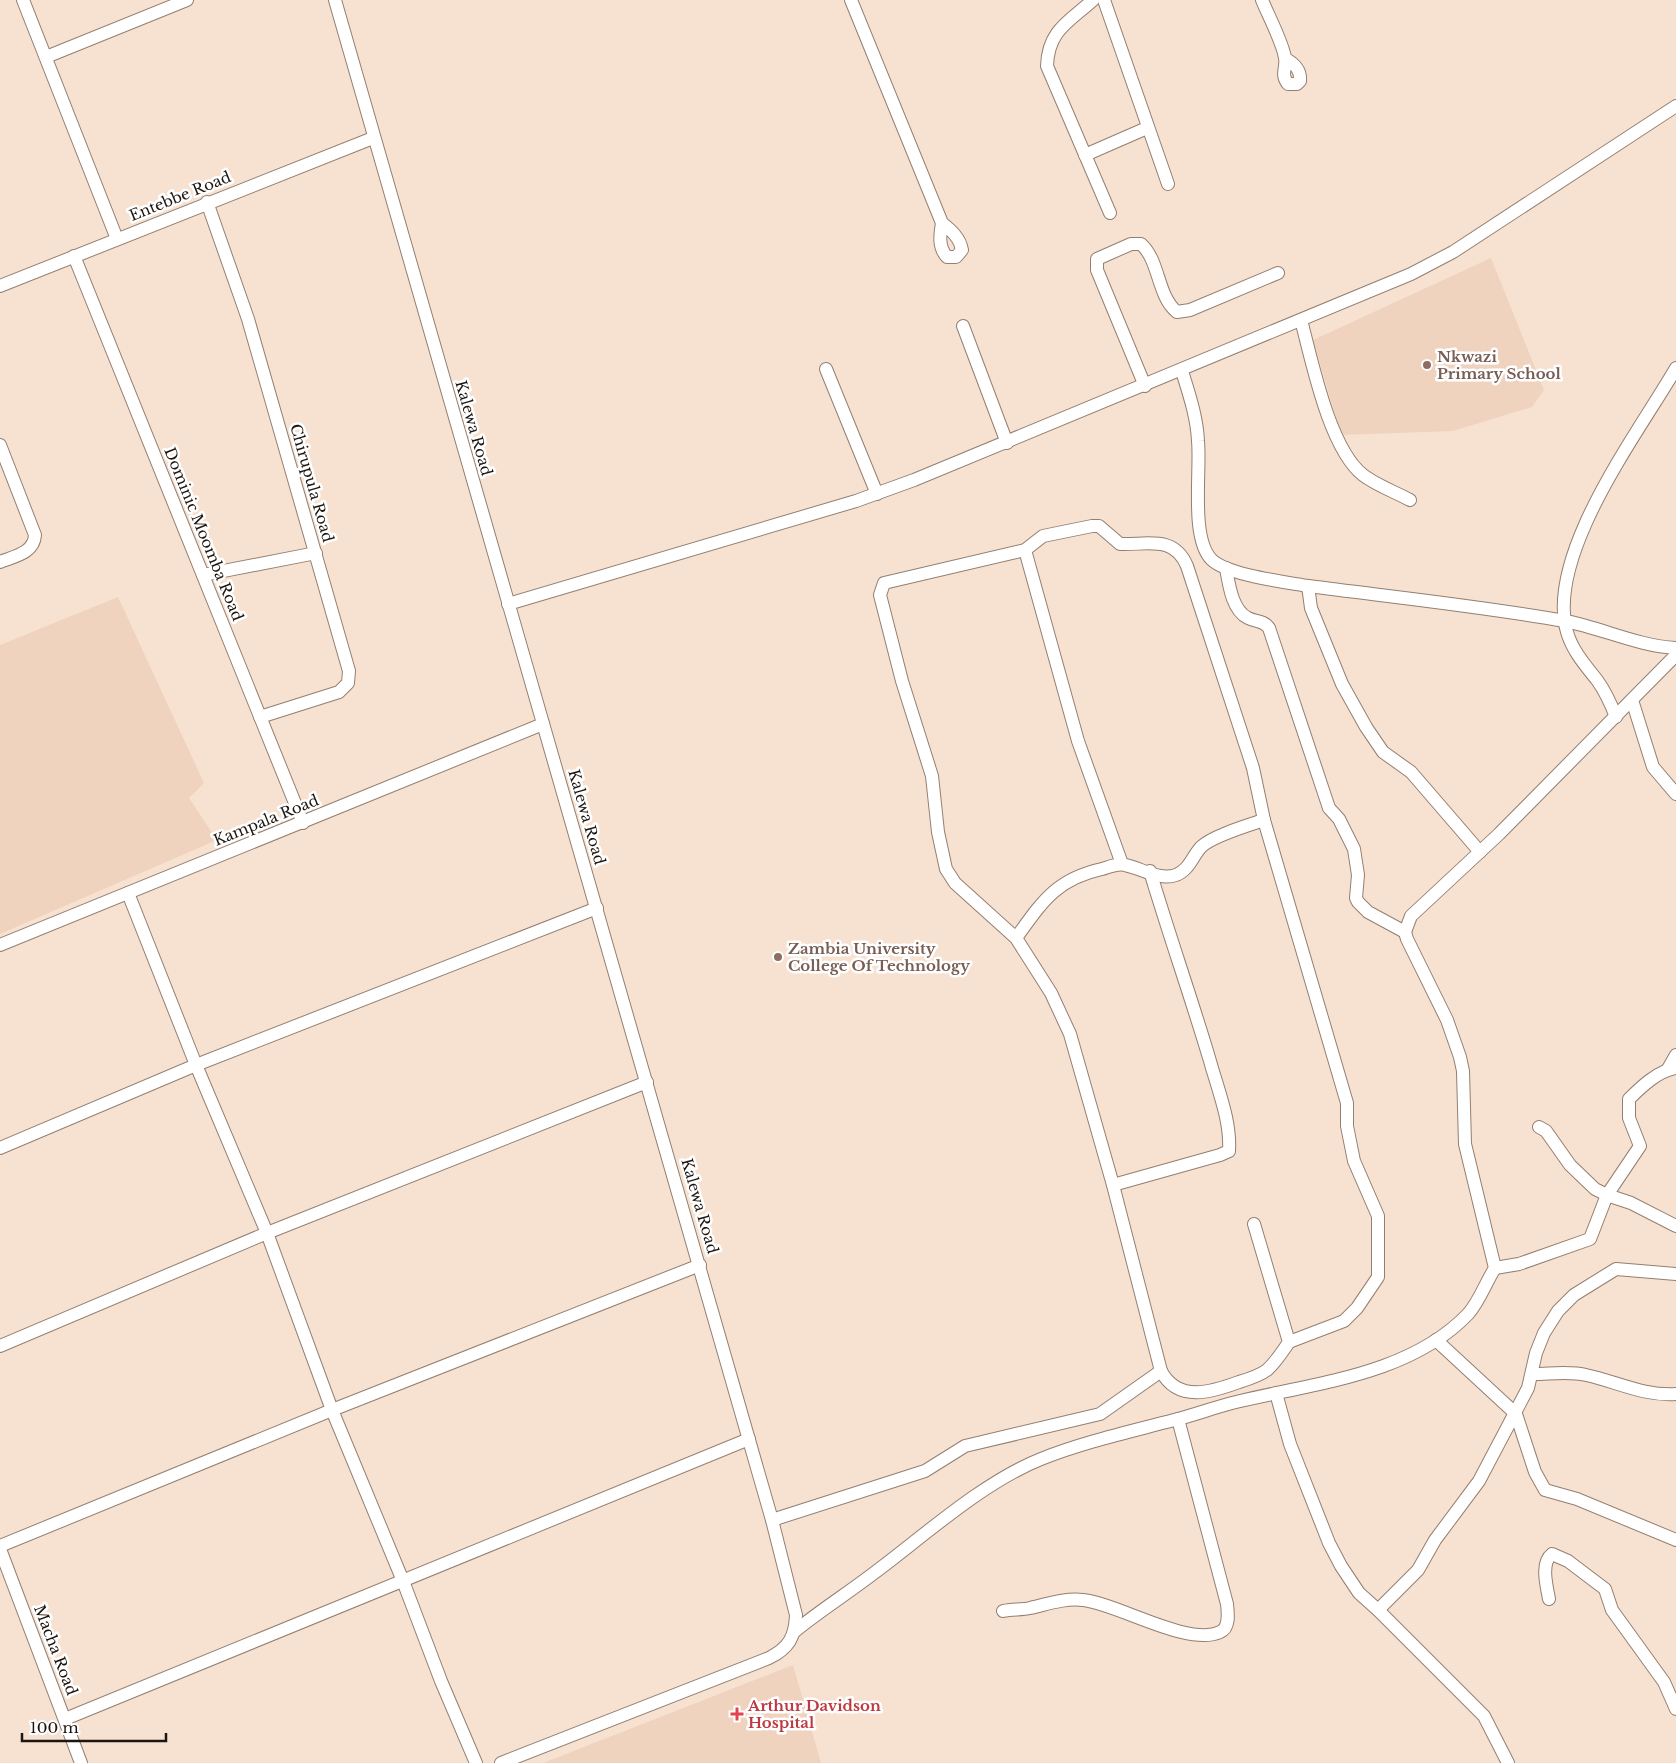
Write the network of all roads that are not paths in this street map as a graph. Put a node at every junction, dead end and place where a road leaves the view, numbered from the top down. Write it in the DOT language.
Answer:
graph roads {
  1 [pos="23,0"];
  2 [pos="186,0"];
  3 [pos="335,0"];
  4 [pos="851,0"];
  5 [pos="1093,0"];
  6 [pos="1104,0"];
  7 [pos="1262,0"];
  8 [pos="46,57"];
  9 [pos="1286,59"];
  10 [pos="1676,106"];
  11 [pos="1147,128"];
  12 [pos="373,138"];
  13 [pos="1085,155"];
  14 [pos="1168,184"];
  15 [pos="207,202"];
  16 [pos="1110,213"];
  17 [pos="942,223"];
  18 [pos="117,239"];
  19 [pos="74,256"];
  20 [pos="1278,273"];
  21 [pos="0,286"];
  22 [pos="1301,320"];
  23 [pos="963,326"];
  24 [pos="1676,368"];
  25 [pos="826,369"];
  26 [pos="1182,371"];
  27 [pos="1145,386"];
  28 [pos="1007,443"];
  29 [pos="0,445"];
  30 [pos="877,494"];
  31 [pos="1410,500"];
  32 [pos="1025,550"];
  33 [pos="316,553"];
  34 [pos="0,562"];
  35 [pos="1226,568"];
  36 [pos="203,575"];
  37 [pos="1308,586"];
  38 [pos="508,604"];
  39 [pos="1564,621"];
  40 [pos="1676,648"];
  41 [pos="1676,655"];
  42 [pos="1632,700"];
  43 [pos="1616,717"];
  44 [pos="260,718"];
  45 [pos="543,724"];
  46 [pos="1676,794"];
  47 [pos="1264,820"];
  48 [pos="303,823"];
  49 [pos="1480,852"];
  50 [pos="1122,864"];
  51 [pos="1150,871"];
  52 [pos="128,893"];
  53 [pos="597,908"];
  54 [pos="1405,932"];
  55 [pos="1016,938"];
  56 [pos="0,946"];
  57 [pos="1676,1055"];
  58 [pos="196,1065"];
  59 [pos="1672,1068"];
  60 [pos="647,1082"];
  61 [pos="1539,1127"];
  62 [pos="0,1148"];
  63 [pos="1113,1185"];
  64 [pos="1607,1195"];
  65 [pos="1254,1224"];
  66 [pos="1676,1226"];
  67 [pos="267,1234"];
  68 [pos="700,1265"];
  69 [pos="1495,1268"];
  70 [pos="1676,1274"];
  71 [pos="1436,1340"];
  72 [pos="1289,1342"];
  73 [pos="0,1346"];
  74 [pos="1161,1371"];
  75 [pos="1533,1374"];
  76 [pos="1276,1393"];
  77 [pos="1676,1394"];
  78 [pos="332,1410"];
  79 [pos="1516,1414"];
  80 [pos="1178,1419"];
  81 [pos="749,1439"];
  82 [pos="772,1520"];
  83 [pos="1676,1540"];
  84 [pos="0,1548"];
  85 [pos="403,1581"];
  86 [pos="1549,1599"];
  87 [pos="1378,1610"];
  88 [pos="1003,1611"];
  89 [pos="796,1631"];
  90 [pos="1676,1709"];
  91 [pos="65,1719"];
  92 [pos="81,1763"];
  93 [pos="476,1763"];
  94 [pos="501,1763"];
  95 [pos="1508,1763"];
  1 -- 8 [label="street"];
  2 -- 8 [label="street"];
  3 -- 12 [label="street, Kalewa Road"];
  4 -- 17 [label="street"];
  5 -- 13 [label="street"];
  6 -- 11 [label="street"];
  7 -- 9 [label="street"];
  8 -- 18 [label="street"];
  10 -- 22 [label="street"];
  11 -- 13 [label="street"];
  11 -- 14 [label="street"];
  12 -- 15 [label="street, Entebbe Road"];
  12 -- 38 [label="street, Kalewa Road"];
  13 -- 16 [label="street"];
  15 -- 18 [label="street, Entebbe Road"];
  15 -- 33 [label="street, Chirupula Road"];
  18 -- 19 [label="street, Entebbe Road"];
  19 -- 21 [label="street, Entebbe Road"];
  19 -- 36 [label="street, Dominic Moomba Road"];
  20 -- 27 [label="street"];
  22 -- 26 [label="street"];
  22 -- 31 [label="street"];
  23 -- 28 [label="street"];
  24 -- 39 [label="street"];
  25 -- 30 [label="street"];
  26 -- 27 [label="street"];
  26 -- 35 [label="street"];
  27 -- 28 [label="street"];
  28 -- 30 [label="street"];
  29 -- 34 [label="street"];
  30 -- 38 [label="street"];
  32 -- 47 [label="street"];
  32 -- 50 [label="street"];
  32 -- 55 [label="street"];
  33 -- 36 [label="street"];
  33 -- 44 [label="street, Chirupula Road"];
  35 -- 37 [label="street"];
  35 -- 54 [label="street"];
  36 -- 44 [label="street, Dominic Moomba Road"];
  37 -- 39 [label="street"];
  37 -- 49 [label="street"];
  38 -- 45 [label="street, Kalewa Road"];
  39 -- 40 [label="street"];
  39 -- 43 [label="street"];
  41 -- 42 [label="street"];
  42 -- 43 [label="street"];
  42 -- 46 [label="street"];
  43 -- 49 [label="street"];
  44 -- 48 [label="street, Dominic Moomba Road"];
  45 -- 48 [label="street, Kampala Road"];
  45 -- 53 [label="street, Kalewa Road"];
  47 -- 51 [label="street"];
  47 -- 72 [label="street"];
  48 -- 52 [label="street, Kampala Road"];
  49 -- 54 [label="street"];
  50 -- 51 [label="street"];
  50 -- 55 [label="street"];
  51 -- 63 [label="street"];
  52 -- 56 [label="street, Kampala Road"];
  52 -- 58 [label="street"];
  53 -- 58 [label="street"];
  53 -- 60 [label="street, Kalewa Road"];
  54 -- 69 [label="street"];
  55 -- 63 [label="street"];
  57 -- 59 [label="street"];
  58 -- 62 [label="street"];
  58 -- 67 [label="street"];
  59 -- 64 [label="street"];
  60 -- 67 [label="street"];
  60 -- 68 [label="street, Kalewa Road"];
  61 -- 64 [label="street"];
  63 -- 74 [label="street"];
  64 -- 66 [label="street"];
  64 -- 69 [label="street"];
  65 -- 72 [label="street"];
  67 -- 73 [label="street"];
  67 -- 78 [label="street"];
  68 -- 78 [label="street"];
  68 -- 81 [label="street, Kalewa Road"];
  69 -- 71 [label="street"];
  70 -- 75 [label="street"];
  71 -- 76 [label="street"];
  71 -- 79 [label="street"];
  72 -- 74 [label="street"];
  74 -- 82 [label="street"];
  75 -- 77 [label="street"];
  75 -- 79 [label="street"];
  76 -- 80 [label="street"];
  76 -- 87 [label="street"];
  78 -- 84 [label="street"];
  78 -- 85 [label="street"];
  79 -- 83 [label="street"];
  79 -- 87 [label="street"];
  80 -- 88 [label="street"];
  80 -- 89 [label="street"];
  81 -- 82 [label="street, Kalewa Road"];
  81 -- 85 [label="street"];
  82 -- 89 [label="street, Kalewa Road"];
  84 -- 91 [label="street, Macha Road"];
  85 -- 91 [label="street"];
  85 -- 93 [label="street"];
  86 -- 90 [label="street"];
  87 -- 95 [label="street"];
  89 -- 94 [label="street"];
  91 -- 92 [label="street, Macha Road"];
}
